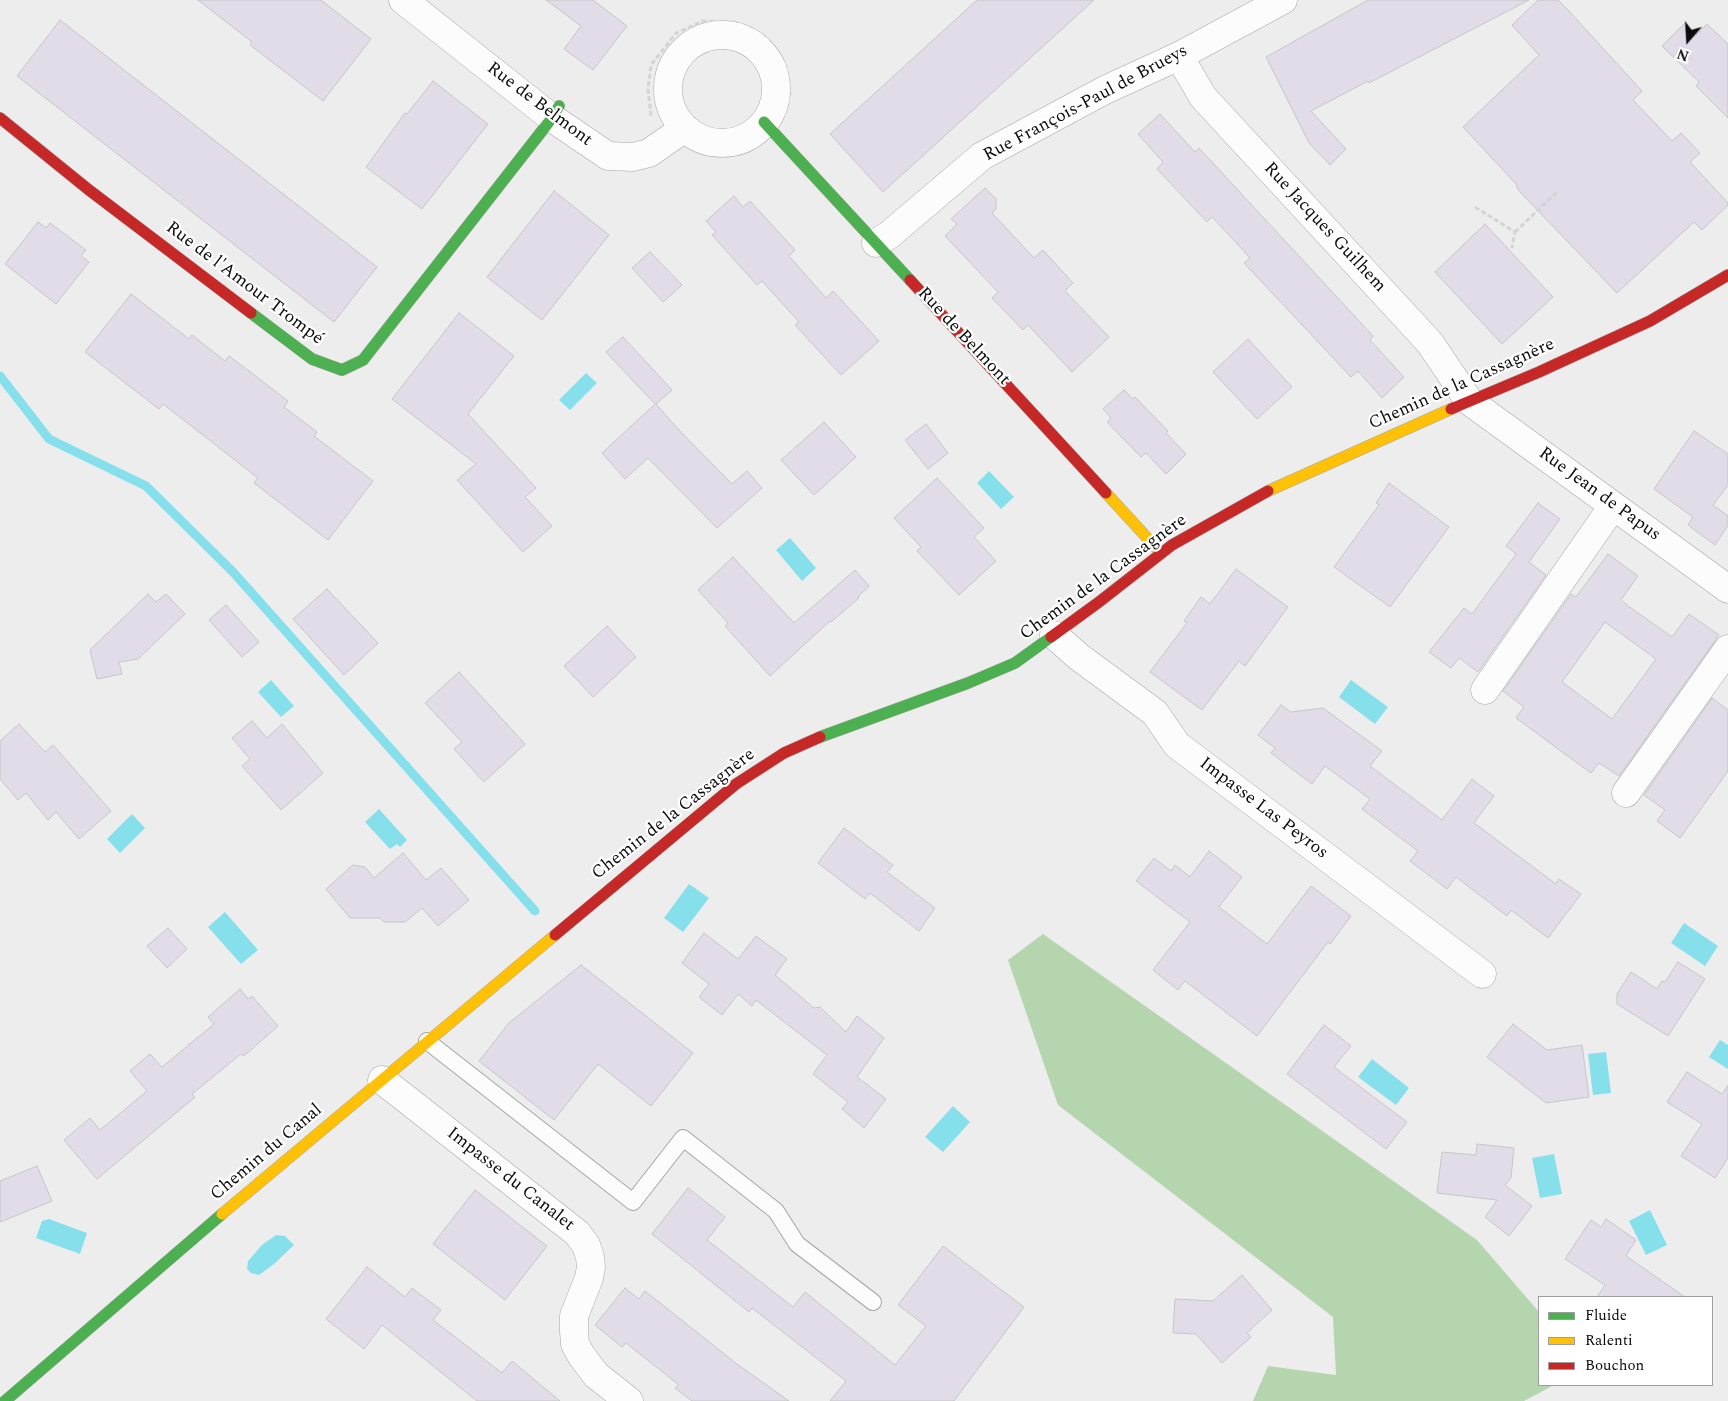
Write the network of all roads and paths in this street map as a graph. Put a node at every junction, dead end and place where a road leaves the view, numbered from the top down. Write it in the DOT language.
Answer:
graph roads {
  1 [pos="403,0"];
  2 [pos="1283,0"];
  3 [pos="1179,56"];
  4 [pos="556,112"];
  5 [pos="0,118"];
  6 [pos="764,122"];
  7 [pos="685,128"];
  8 [pos="1558,191"];
  9 [pos="1475,207"];
  10 [pos="1515,232"];
  11 [pos="876,243"];
  12 [pos="1512,248"];
  13 [pos="1728,275"];
  14 [pos="1469,400"];
  15 [pos="1613,506"];
  16 [pos="1161,553"];
  17 [pos="1728,589"];
  18 [pos="1054,634"];
  19 [pos="1728,649"];
  20 [pos="1485,690"];
  21 [pos="1626,793"];
  22 [pos="554,935"];
  23 [pos="1482,974"];
  24 [pos="427,1041"];
  25 [pos="382,1080"];
  26 [pos="872,1302"];
  27 [pos="4,1401"];
  28 [pos="629,1401"];
  1 -- 4 [label="street, Rue de Belmont"];
  2 -- 3 [label="street, Rue François-Paul de Brueys"];
  3 -- 11 [label="street, Rue François-Paul de Brueys"];
  3 -- 14 [label="street, Rue Jacques Guilhem"];
  4 -- 5 [label="street, Rue de l'Amour Trompé"];
  4 -- 7 [label="street, Rue de Belmont"];
  6 -- 7 [label="street"];
  6 -- 7 [label="street"];
  6 -- 11 [label="street, Rue de Belmont"];
  8 -- 10 [label="path"];
  9 -- 10 [label="path"];
  10 -- 12 [label="path"];
  11 -- 16 [label="street, Rue de Belmont"];
  13 -- 14 [label="street, Chemin de la Cassagnère"];
  14 -- 15 [label="street, Rue Jean de Papus"];
  14 -- 16 [label="street, Chemin de la Cassagnère"];
  15 -- 17 [label="street, Rue Jean de Papus"];
  15 -- 20 [label="street"];
  16 -- 18 [label="street, Chemin de la Cassagnère"];
  18 -- 22 [label="street, Chemin de la Cassagnère"];
  18 -- 23 [label="street, Impasse Las Peyros"];
  19 -- 21 [label="street"];
  22 -- 24 [label="street, Chemin du Canal"];
  24 -- 25 [label="street, Chemin du Canal"];
  24 -- 26 [label="lane"];
  25 -- 27 [label="street, Chemin du Canal"];
  25 -- 28 [label="street, Impasse du Canalet"];
}
